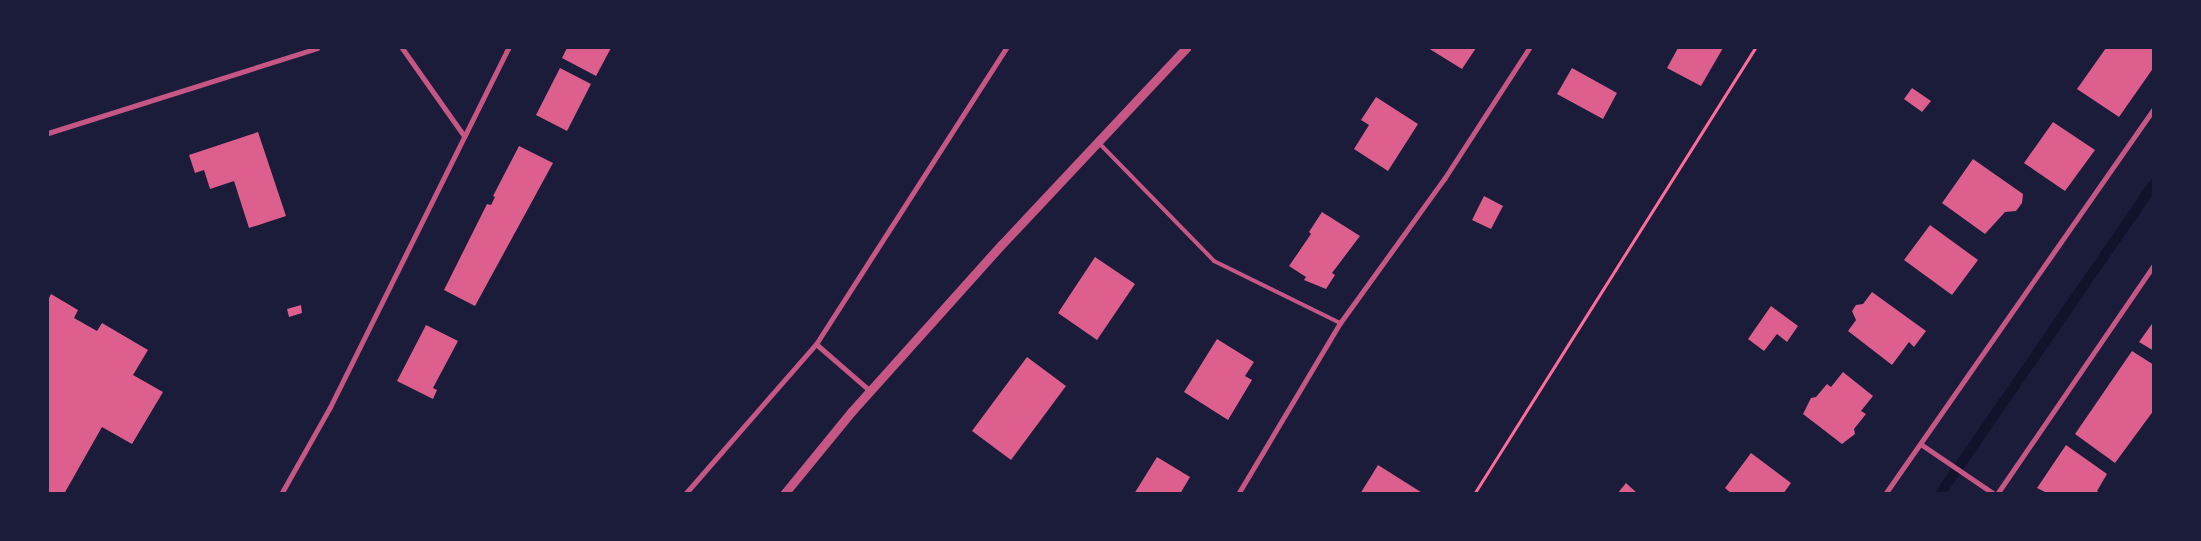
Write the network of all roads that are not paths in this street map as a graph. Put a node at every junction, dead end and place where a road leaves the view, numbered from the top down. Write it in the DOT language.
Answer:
graph roads {
  1 [pos="317,48"];
  2 [pos="402,48"];
  3 [pos="508,48"];
  4 [pos="1006,48"];
  5 [pos="1186,48"];
  6 [pos="1529,48"];
  7 [pos="2154,108"];
  8 [pos="48,133"];
  9 [pos="464,136"];
  10 [pos="1098,142"];
  11 [pos="2154,265"];
  12 [pos="1340,323"];
  13 [pos="816,344"];
  14 [pos="870,391"];
  15 [pos="1922,445"];
  16 [pos="281,494"];
  17 [pos="685,494"];
  18 [pos="784,494"];
  19 [pos="1238,494"];
  20 [pos="1885,494"];
  21 [pos="1995,494"];
  1 -- 8 [label="street"];
  2 -- 9 [label="street"];
  3 -- 9 [label="street"];
  4 -- 13 [label="street"];
  5 -- 10 [label="street"];
  6 -- 12 [label="street"];
  7 -- 15 [label="street"];
  9 -- 16 [label="street"];
  10 -- 12 [label="lane"];
  10 -- 14 [label="street"];
  11 -- 21 [label="street"];
  12 -- 19 [label="street"];
  13 -- 14 [label="street"];
  13 -- 17 [label="street"];
  14 -- 18 [label="street"];
  15 -- 20 [label="street"];
  15 -- 21 [label="street"];
}
